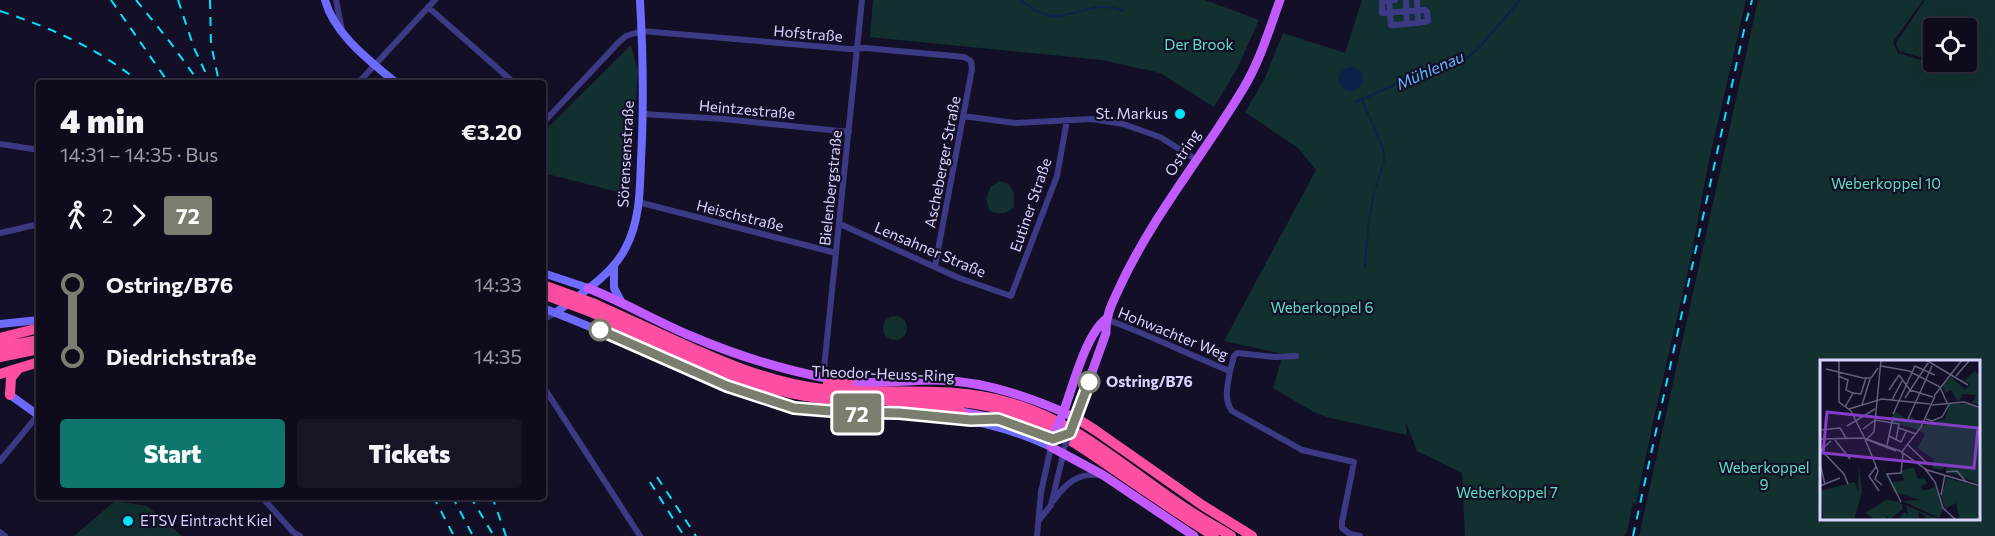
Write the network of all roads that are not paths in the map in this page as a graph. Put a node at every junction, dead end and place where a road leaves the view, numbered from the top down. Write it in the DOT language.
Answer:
graph roads {
  1 [pos="325,0"];
  2 [pos="336,0"];
  3 [pos="435,0"];
  4 [pos="640,0"];
  5 [pos="862,0"];
  6 [pos="1280,0"];
  7 [pos="1393,0"];
  8 [pos="1406,0"];
  9 [pos="1417,0"];
  10 [pos="428,7"];
  11 [pos="1418,11"];
  12 [pos="1407,12"];
  13 [pos="1392,13"];
  14 [pos="1407,24"];
  15 [pos="342,30"];
  16 [pos="642,31"];
  17 [pos="856,49"];
  18 [pos="971,61"];
  19 [pos="374,64"];
  20 [pos="361,80"];
  21 [pos="393,80"];
  22 [pos="511,80"];
  23 [pos="546,113"];
  24 [pos="643,114"];
  25 [pos="549,116"];
  26 [pos="963,116"];
  27 [pos="546,120"];
  28 [pos="1067,120"];
  29 [pos="849,132"];
  30 [pos="0,144"];
  31 [pos="36,150"];
  32 [pos="1197,160"];
  33 [pos="638,202"];
  34 [pos="840,224"];
  35 [pos="36,225"];
  36 [pos="0,233"];
  37 [pos="836,253"];
  38 [pos="614,265"];
  39 [pos="935,266"];
  40 [pos="546,274"];
  41 [pos="546,286"];
  42 [pos="588,288"];
  43 [pos="546,295"];
  44 [pos="1011,296"];
  45 [pos="622,303"];
  46 [pos="546,309"];
  47 [pos="555,313"];
  48 [pos="546,318"];
  49 [pos="1106,319"];
  50 [pos="36,320"];
  51 [pos="0,324"];
  52 [pos="36,329"];
  53 [pos="637,329"];
  54 [pos="0,338"];
  55 [pos="36,341"];
  56 [pos="0,347"];
  57 [pos="36,351"];
  58 [pos="1296,356"];
  59 [pos="0,357"];
  60 [pos="36,363"];
  61 [pos="18,369"];
  62 [pos="1230,371"];
  63 [pos="0,374"];
  64 [pos="822,378"];
  65 [pos="849,382"];
  66 [pos="802,386"];
  67 [pos="0,388"];
  68 [pos="546,391"];
  69 [pos="10,395"];
  70 [pos="883,399"];
  71 [pos="961,412"];
  72 [pos="36,414"];
  73 [pos="1062,415"];
  74 [pos="36,417"];
  75 [pos="998,419"];
  76 [pos="971,420"];
  77 [pos="1073,425"];
  78 [pos="1052,443"];
  79 [pos="1064,449"];
  80 [pos="0,461"];
  81 [pos="1111,468"];
  82 [pos="265,500"];
  83 [pos="1052,503"];
  84 [pos="1040,520"];
  85 [pos="0,532"];
  86 [pos="5,536"];
  87 [pos="300,536"];
  88 [pos="640,536"];
  89 [pos="1037,536"];
  90 [pos="1194,536"];
  91 [pos="1214,536"];
  92 [pos="1231,536"];
  93 [pos="1252,536"];
  94 [pos="1360,536"];
  1 -- 15 [label="main road"];
  2 -- 15 [label="street"];
  3 -- 10 [label="street"];
  4 -- 16 [label="main road, Sörensenstraße"];
  5 -- 17 [label="street, Bielenbergstraße"];
  6 -- 32 [label="main road, Ostring"];
  7 -- 13 [label="street"];
  7 -- 13 [label="street"];
  8 -- 12 [label="street"];
  9 -- 11 [label="street"];
  10 -- 19 [label="street"];
  10 -- 22 [label="street"];
  11 -- 12 [label="street"];
  11 -- 14 [label="street"];
  12 -- 13 [label="street"];
  12 -- 14 [label="street"];
  13 -- 14 [label="street"];
  15 -- 19 [label="main road"];
  16 -- 17 [label="street, Hofstraße"];
  16 -- 24 [label="main road, Sörensenstraße"];
  16 -- 25 [label="street"];
  17 -- 18 [label="street, Hofstraße"];
  17 -- 29 [label="street, Bielenbergstraße"];
  18 -- 26 [label="street, Ascheberger Straße"];
  19 -- 20 [label="street"];
  19 -- 21 [label="main road"];
  23 -- 25 [label="street"];
  24 -- 29 [label="street, Heintzestraße"];
  24 -- 33 [label="main road, Sörensenstraße"];
  25 -- 27 [label="street"];
  26 -- 28 [label="street"];
  26 -- 39 [label="street, Ascheberger Straße"];
  28 -- 32 [label="street"];
  28 -- 44 [label="street, Eutiner Straße"];
  29 -- 34 [label="street, Bielenbergstraße"];
  30 -- 31 [label="street"];
  32 -- 49 [label="main road, Ostring"];
  33 -- 37 [label="street, Heischstraße"];
  33 -- 38 [label="main road, Sörensenstraße"];
  34 -- 37 [label="street, Bielenbergstraße"];
  34 -- 39 [label="street, Lensahner Straße"];
  35 -- 36 [label="street"];
  37 -- 64 [label="street, Bielenbergstraße"];
  38 -- 42 [label="main road, Sörensenstraße"];
  38 -- 45 [label="main road"];
  39 -- 44 [label="street, Lensahner Straße"];
  40 -- 42 [label="main road"];
  41 -- 53 [label="highway, Theodor-Heuss-Ring, bridge"];
  42 -- 45 [label="main road, Theodor-Heuss-Ring"];
  42 -- 47 [label="main road, Sörensenstraße"];
  43 -- 53 [label="highway, Theodor-Heuss-Ring, bridge"];
  45 -- 64 [label="main road, Theodor-Heuss-Ring"];
  46 -- 47 [label="main road"];
  47 -- 48 [label="street"];
  47 -- 76 [label="main road"];
  49 -- 62 [label="street, Hohwachter Weg"];
  49 -- 73 [label="main road, Ostring"];
  49 -- 77 [label="main road, Ostring"];
  50 -- 51 [label="main road"];
  52 -- 54 [label="highway"];
  53 -- 66 [label="highway, Theodor-Heuss-Ring"];
  53 -- 70 [label="highway, Theodor-Heuss-Ring"];
  55 -- 56 [label="highway"];
  57 -- 59 [label="highway"];
  58 -- 62 [label="street, Hohwachter Weg"];
  60 -- 61 [label="highway"];
  61 -- 63 [label="highway"];
  61 -- 69 [label="highway"];
  62 -- 94 [label="street, Hohwachter Weg"];
  64 -- 65 [label="main road, Theodor-Heuss-Ring"];
  65 -- 66 [label="highway"];
  65 -- 73 [label="main road, Theodor-Heuss-Ring"];
  66 -- 81 [label="highway, Theodor-Heuss-Ring"];
  67 -- 69 [label="main road"];
  68 -- 88 [label="street"];
  69 -- 72 [label="main road"];
  70 -- 71 [label="highway"];
  70 -- 81 [label="highway, Theodor-Heuss-Ring"];
  71 -- 75 [label="main road"];
  73 -- 77 [label="main road, Theodor-Heuss-Ring"];
  73 -- 78 [label="main road, Ostring, bridge"];
  74 -- 80 [label="street"];
  75 -- 76 [label="main road"];
  75 -- 78 [label="main road"];
  76 -- 78 [label="main road"];
  77 -- 78 [label="main road, bridge"];
  77 -- 79 [label="street, Ostring, bridge"];
  77 -- 93 [label="highway"];
  78 -- 79 [label="main road"];
  78 -- 84 [label="street, Ostring"];
  79 -- 81 [label="main road"];
  79 -- 83 [label="street, Ostring"];
  81 -- 83 [label="street, Ostring"];
  81 -- 90 [label="main road"];
  81 -- 91 [label="highway"];
  81 -- 92 [label="highway"];
  82 -- 87 [label="street"];
  83 -- 84 [label="street, Ostring"];
  84 -- 89 [label="street, Ostring"];
  85 -- 86 [label="street"];
}
